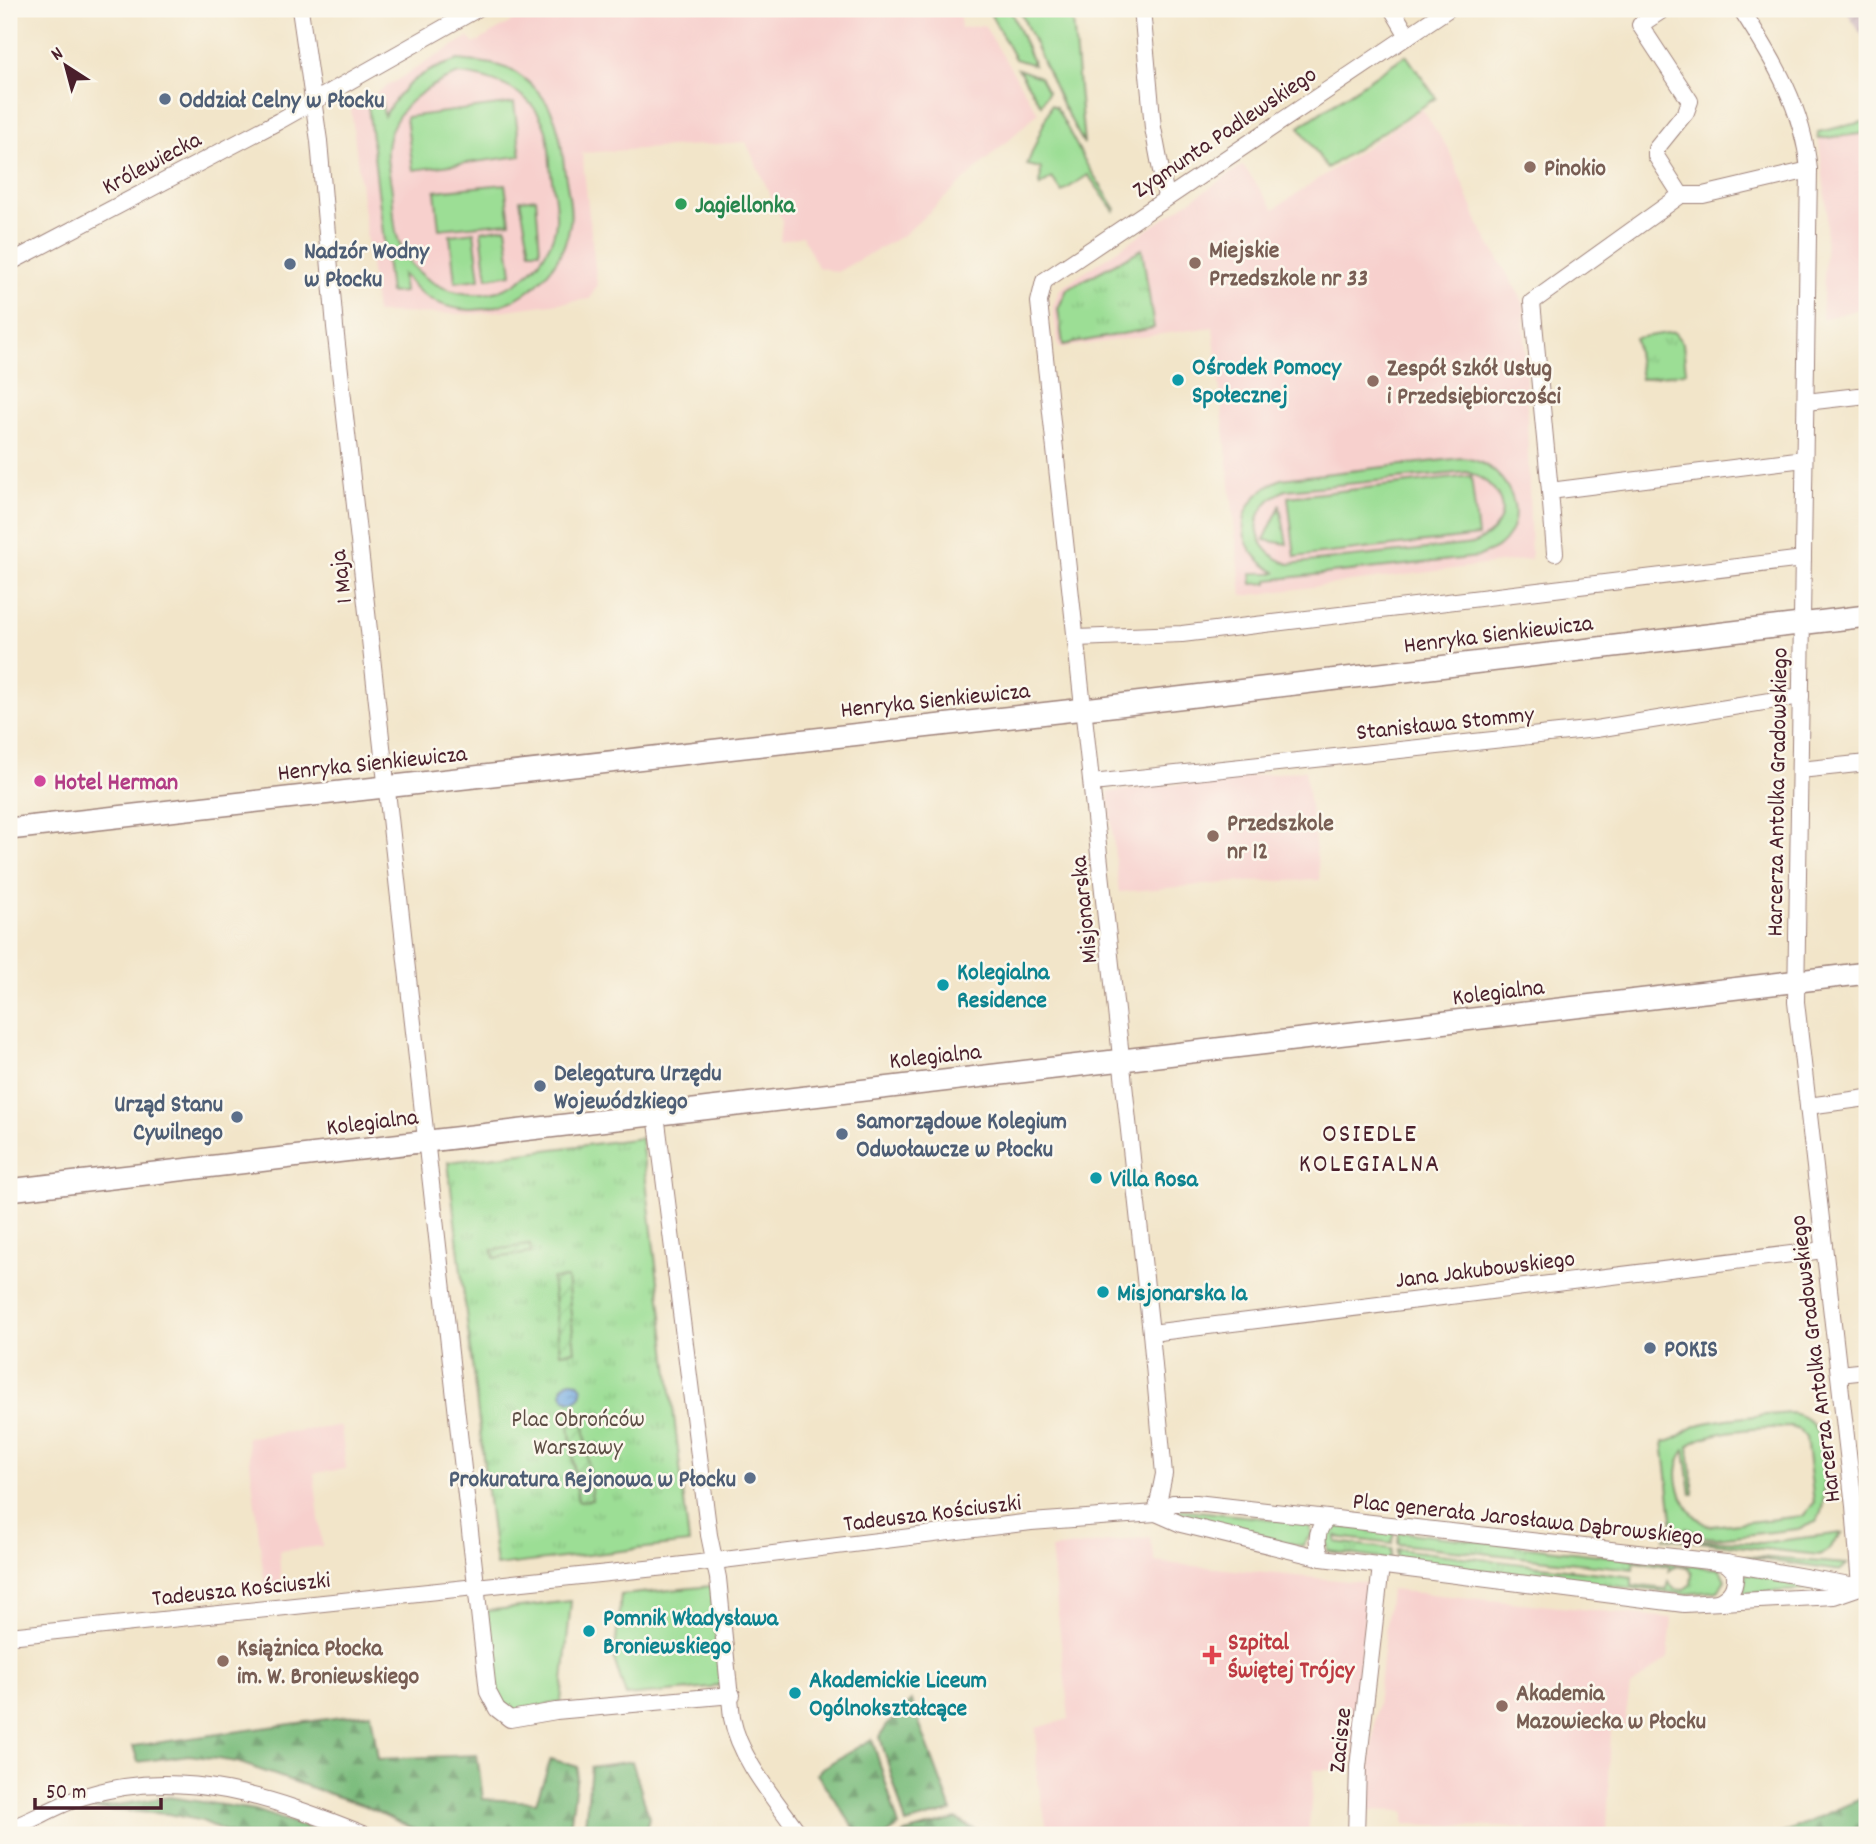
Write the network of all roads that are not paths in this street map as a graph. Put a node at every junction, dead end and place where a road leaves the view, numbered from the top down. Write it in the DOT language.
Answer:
graph roads {
  1 [pos="300,9"];
  2 [pos="477,9"];
  3 [pos="1142,9"];
  4 [pos="1392,9"];
  5 [pos="1448,9"];
  6 [pos="1664,9"];
  7 [pos="1741,9"];
  8 [pos="1408,36"];
  9 [pos="314,101"];
  10 [pos="1809,170"];
  11 [pos="1681,195"];
  12 [pos="1166,197"];
  13 [pos="9,263"];
  14 [pos="1039,302"];
  15 [pos="1867,395"];
  16 [pos="1807,402"];
  17 [pos="1804,459"];
  18 [pos="1550,491"];
  19 [pos="1555,553"];
  20 [pos="1803,559"];
  21 [pos="1867,616"];
  22 [pos="1801,624"];
  23 [pos="1076,638"];
  24 [pos="1801,695"];
  25 [pos="1083,709"];
  26 [pos="1867,763"];
  27 [pos="1800,770"];
  28 [pos="1092,783"];
  29 [pos="387,787"];
  30 [pos="9,829"];
  31 [pos="1867,973"];
  32 [pos="1797,981"];
  33 [pos="1122,1060"];
  34 [pos="1867,1098"];
  35 [pos="1808,1105"];
  36 [pos="656,1114"];
  37 [pos="427,1140"];
  38 [pos="9,1189"];
  39 [pos="1824,1250"];
  40 [pos="1151,1333"];
  41 [pos="1867,1371"];
  42 [pos="1839,1374"];
  43 [pos="1156,1513"];
  44 [pos="1326,1520"];
  45 [pos="1322,1558"];
  46 [pos="715,1561"];
  47 [pos="1726,1563"];
  48 [pos="1381,1566"];
  49 [pos="478,1586"];
  50 [pos="1864,1588"];
  51 [pos="1716,1603"];
  52 [pos="9,1636"];
  53 [pos="732,1695"];
  54 [pos="9,1829"];
  55 [pos="366,1835"];
  56 [pos="800,1835"];
  57 [pos="1356,1835"];
  1 -- 9 [label="street, 1 Maja"];
  2 -- 9 [label="street, Królewiecka"];
  3 -- 12 [label="street"];
  4 -- 8 [label="street"];
  5 -- 8 [label="street, Zygmunta Padlewskiego"];
  6 -- 11 [label="street"];
  7 -- 10 [label="street, Harcerza Antolka Gradowskiego"];
  8 -- 12 [label="street, Zygmunta Padlewskiego"];
  9 -- 13 [label="street, Królewiecka"];
  9 -- 29 [label="street, 1 Maja"];
  10 -- 11 [label="street"];
  10 -- 16 [label="street, Harcerza Antolka Gradowskiego"];
  11 -- 18 [label="street"];
  12 -- 14 [label="street, Zygmunta Padlewskiego"];
  14 -- 23 [label="street, Misjonarska"];
  15 -- 16 [label="street"];
  16 -- 17 [label="street, Harcerza Antolka Gradowskiego"];
  17 -- 18 [label="street"];
  17 -- 20 [label="street, Harcerza Antolka Gradowskiego"];
  18 -- 19 [label="street"];
  20 -- 22 [label="street, Harcerza Antolka Gradowskiego"];
  20 -- 23 [label="street"];
  21 -- 22 [label="street, Henryka Sienkiewicza"];
  22 -- 24 [label="street, Harcerza Antolka Gradowskiego"];
  22 -- 25 [label="street, Henryka Sienkiewicza"];
  23 -- 25 [label="street, Misjonarska"];
  24 -- 27 [label="street, Harcerza Antolka Gradowskiego"];
  24 -- 28 [label="street, Stanisława Stommy"];
  25 -- 28 [label="street, Misjonarska"];
  25 -- 29 [label="street, Henryka Sienkiewicza"];
  26 -- 27 [label="street"];
  27 -- 32 [label="street, Harcerza Antolka Gradowskiego"];
  28 -- 33 [label="street, Misjonarska"];
  29 -- 30 [label="street, Henryka Sienkiewicza"];
  29 -- 37 [label="street, 1 Maja"];
  31 -- 32 [label="street, Kolegialna"];
  32 -- 33 [label="street, Kolegialna"];
  32 -- 35 [label="street, Harcerza Antolka Gradowskiego"];
  33 -- 36 [label="street, Kolegialna"];
  33 -- 40 [label="street, Misjonarska"];
  34 -- 35 [label="street"];
  35 -- 39 [label="street, Harcerza Antolka Gradowskiego"];
  36 -- 37 [label="street, Kolegialna"];
  36 -- 46 [label="street"];
  37 -- 38 [label="street, Kolegialna"];
  37 -- 49 [label="street"];
  39 -- 40 [label="street, Jana Jakubowskiego"];
  39 -- 42 [label="street, Harcerza Antolka Gradowskiego"];
  40 -- 43 [label="street, Misjonarska"];
  41 -- 42 [label="street"];
  42 -- 50 [label="street, Harcerza Antolka Gradowskiego"];
  43 -- 44 [label="street, Plac generała Jarosława Dąbrowskiego"];
  43 -- 45 [label="street"];
  43 -- 46 [label="street, Tadeusza Kościuszki"];
  44 -- 45 [label="street, Plac generała Jarosława Dąbrowskiego"];
  44 -- 47 [label="street, Plac generała Jarosława Dąbrowskiego"];
  45 -- 48 [label="street"];
  46 -- 49 [label="street, Tadeusza Kościuszki"];
  46 -- 53 [label="street"];
  47 -- 50 [label="street, Plac generała Jarosława Dąbrowskiego"];
  47 -- 51 [label="street, Plac generała Jarosława Dąbrowskiego"];
  48 -- 51 [label="street"];
  48 -- 57 [label="street, Zacisze"];
  49 -- 52 [label="street, Tadeusza Kościuszki"];
  49 -- 53 [label="street"];
  50 -- 51 [label="street"];
  53 -- 56 [label="street"];
  54 -- 55 [label="street"];
}
